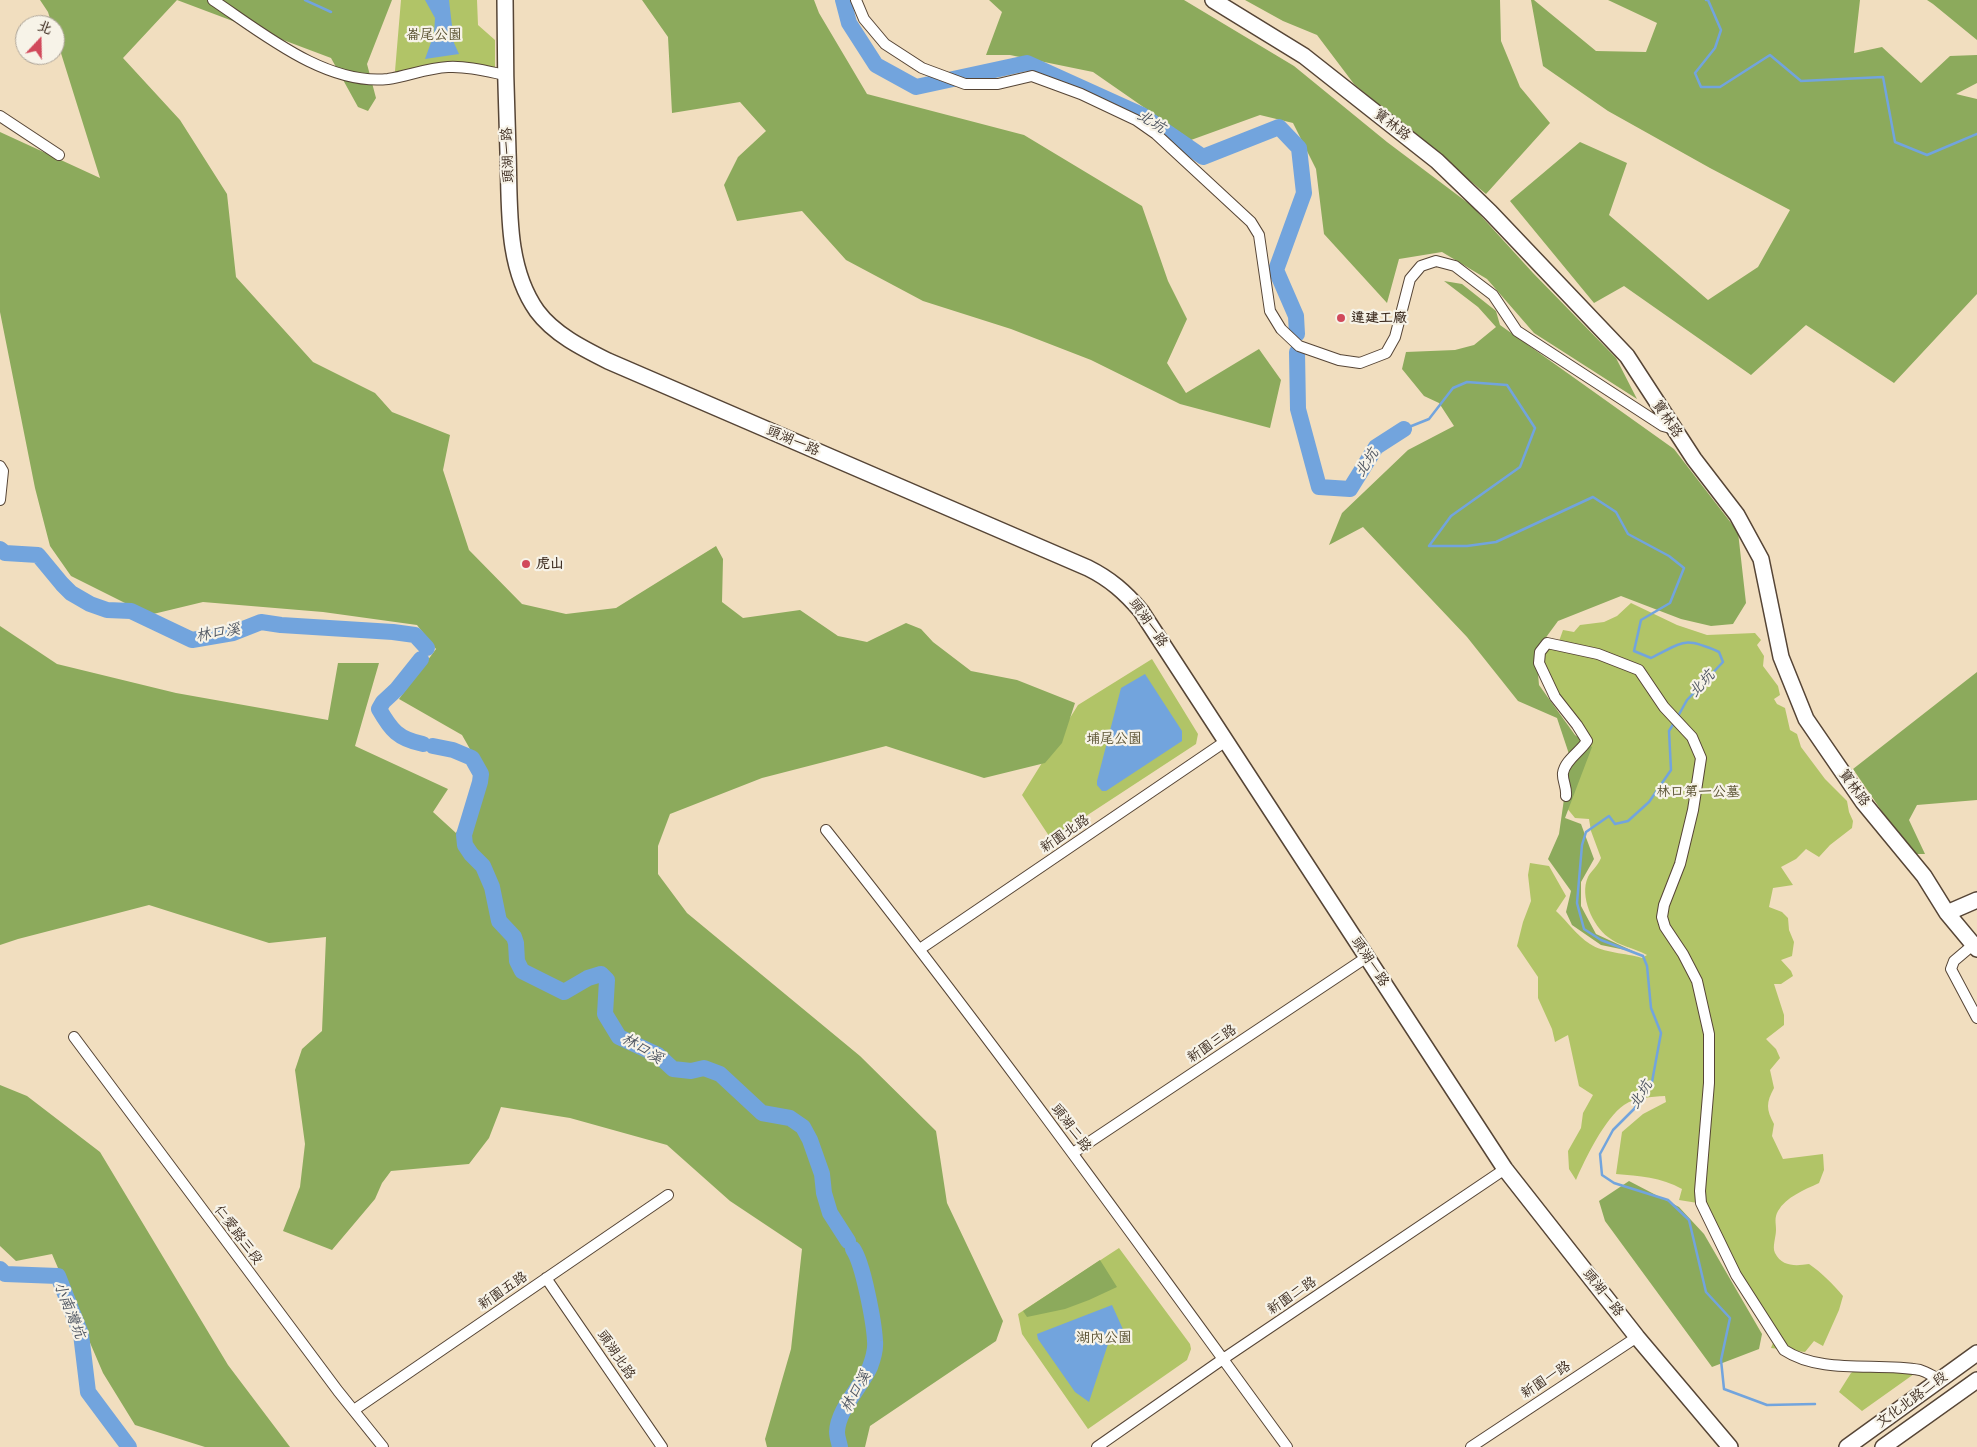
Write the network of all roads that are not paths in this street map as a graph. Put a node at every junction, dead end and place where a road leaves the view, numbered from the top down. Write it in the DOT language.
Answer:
graph roads {
  1 [pos="213,0"];
  2 [pos="505,0"];
  3 [pos="856,0"];
  4 [pos="1213,0"];
  5 [pos="505,75"];
  6 [pos="0,116"];
  7 [pos="59,155"];
  8 [pos="1674,429"];
  9 [pos="0,466"];
  10 [pos="0,500"];
  11 [pos="1226,741"];
  12 [pos="1566,796"];
  13 [pos="826,830"];
  14 [pos="1977,900"];
  15 [pos="1947,913"];
  16 [pos="1975,946"];
  17 [pos="920,949"];
  18 [pos="1367,957"];
  19 [pos="1977,1018"];
  20 [pos="74,1037"];
  21 [pos="1072,1153"];
  22 [pos="1505,1169"];
  23 [pos="668,1195"];
  24 [pos="546,1278"];
  25 [pos="1637,1337"];
  26 [pos="1977,1352"];
  27 [pos="1223,1359"];
  28 [pos="1941,1380"];
  29 [pos="1977,1380"];
  30 [pos="354,1410"];
  31 [pos="383,1447"];
  32 [pos="662,1447"];
  33 [pos="1097,1447"];
  34 [pos="1287,1447"];
  35 [pos="1470,1447"];
  36 [pos="1730,1447"];
  37 [pos="1847,1447"];
  38 [pos="1883,1447"];
  1 -- 5 [label="street"];
  2 -- 5 [label="street, 頭湖一路"];
  3 -- 8 [label="street"];
  4 -- 8 [label="street, 寶林路"];
  5 -- 11 [label="street, 頭湖一路"];
  6 -- 7 [label="street"];
  8 -- 15 [label="street, 寶林路"];
  9 -- 10 [label="street"];
  11 -- 17 [label="street, 新園北路"];
  11 -- 18 [label="street, 頭湖一路"];
  12 -- 28 [label="street"];
  13 -- 17 [label="street, 頭湖二路"];
  14 -- 15 [label="street"];
  15 -- 16 [label="street, 寶林路"];
  16 -- 19 [label="street"];
  17 -- 21 [label="street, 頭湖二路"];
  18 -- 21 [label="street, 新園三路"];
  18 -- 22 [label="street, 頭湖一路"];
  20 -- 30 [label="street, 仁愛路三段"];
  21 -- 27 [label="street, 頭湖二路"];
  22 -- 25 [label="street, 頭湖一路"];
  22 -- 27 [label="street, 新園二路"];
  23 -- 24 [label="street, 新園五路"];
  24 -- 30 [label="street, 新園五路"];
  24 -- 32 [label="street, 頭湖北路"];
  25 -- 35 [label="street, 新園一路"];
  25 -- 36 [label="street, 頭湖一路"];
  26 -- 28 [label="street, 文化北路二段"];
  27 -- 33 [label="street, 新園二路"];
  27 -- 34 [label="street, 頭湖二路"];
  28 -- 37 [label="street, 文化北路二段"];
  29 -- 38 [label="street, 文化北路二段"];
  30 -- 31 [label="street, 仁愛路三段"];
}
